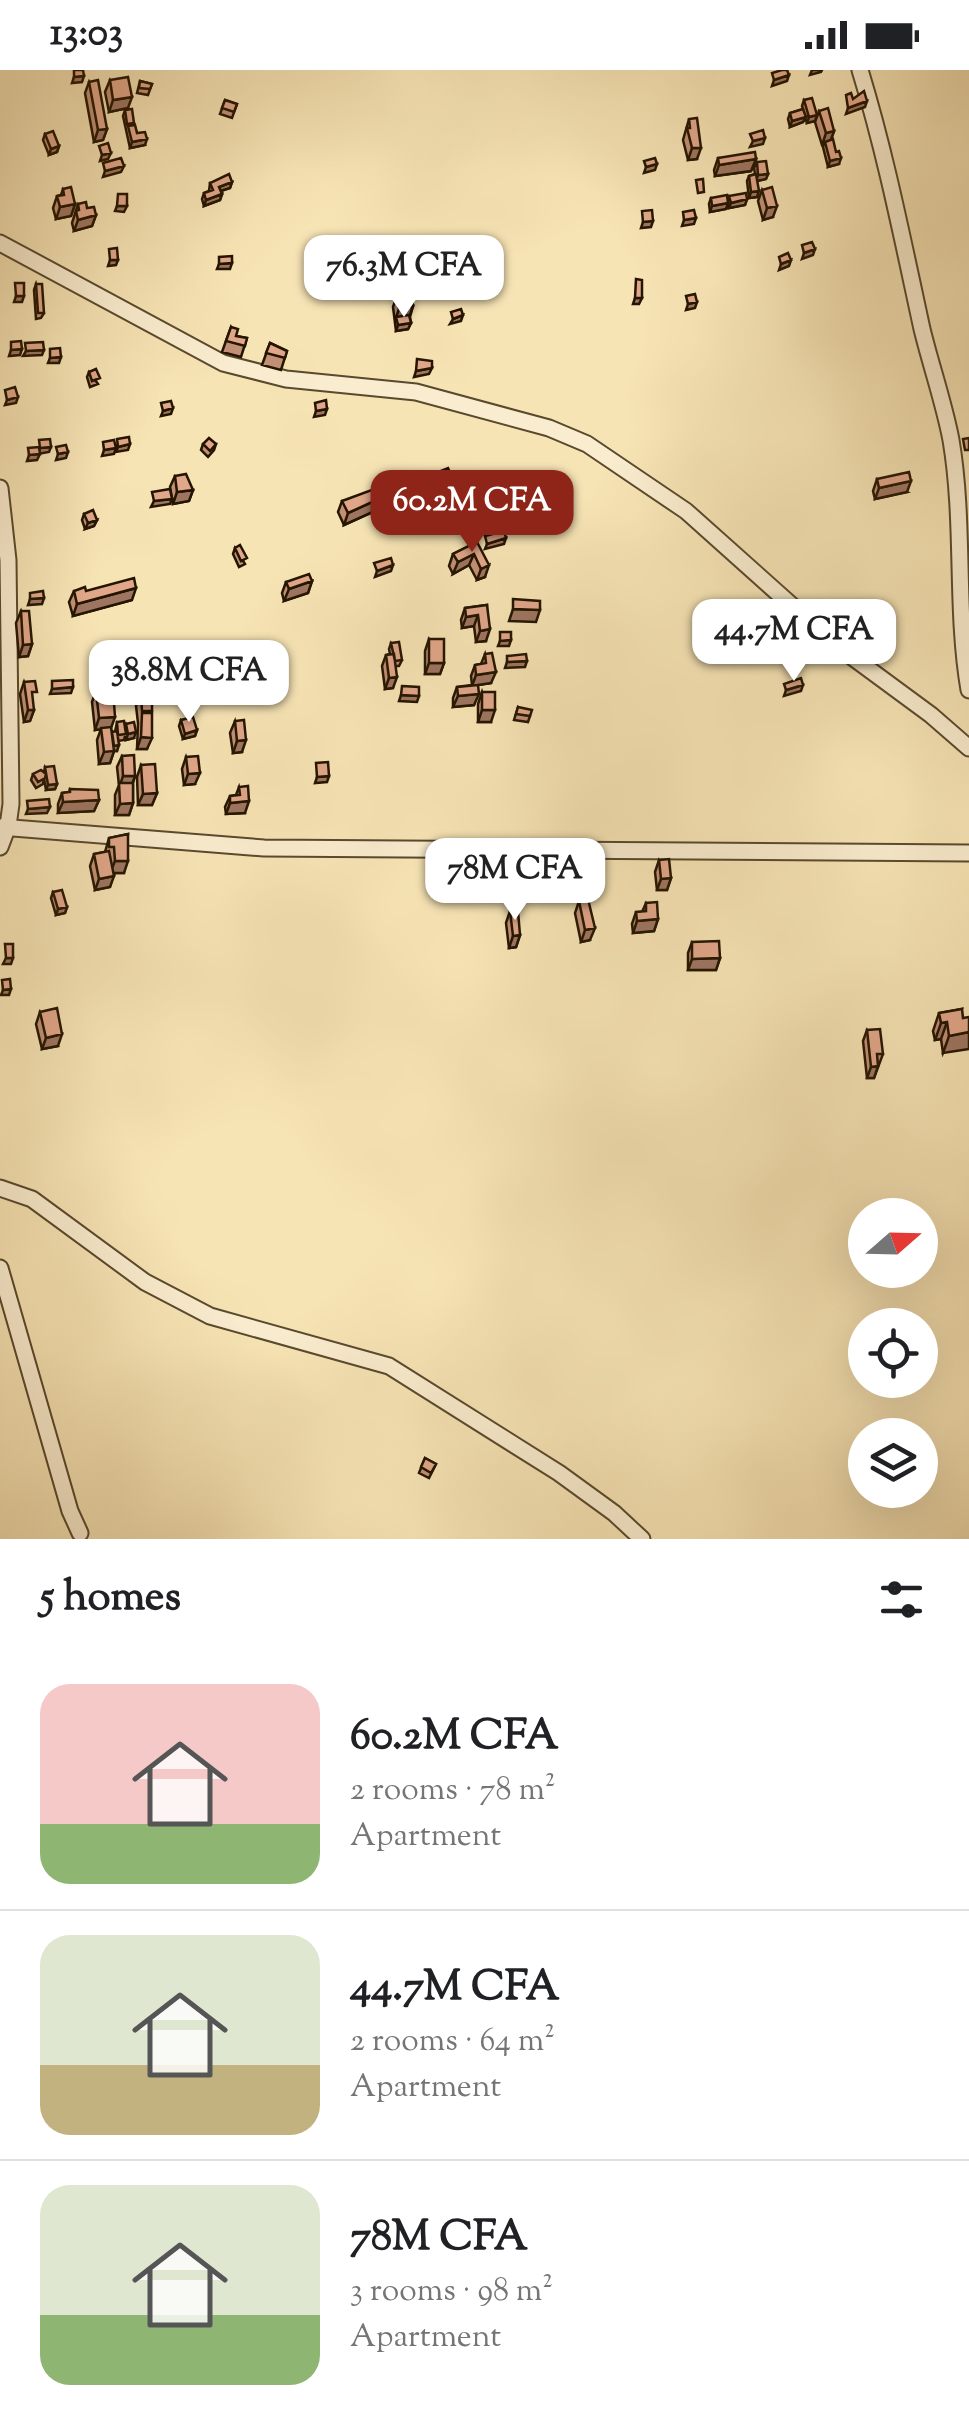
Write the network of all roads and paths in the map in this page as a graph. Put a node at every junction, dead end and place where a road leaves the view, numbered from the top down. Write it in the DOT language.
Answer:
graph roads {
  1 [pos="860,70"];
  2 [pos="0,243"];
  3 [pos="0,488"];
  4 [pos="969,690"];
  5 [pos="969,748"];
  6 [pos="4,826"];
  7 [pos="0,848"];
  8 [pos="969,853"];
  9 [pos="0,1188"];
  10 [pos="0,1268"];
  11 [pos="80,1533"];
  12 [pos="642,1539"];
  1 -- 4 [label="street"];
  2 -- 5 [label="street"];
  3 -- 6 [label="street"];
  6 -- 7 [label="street"];
  6 -- 8 [label="street"];
  9 -- 12 [label="street"];
  10 -- 11 [label="street"];
}
